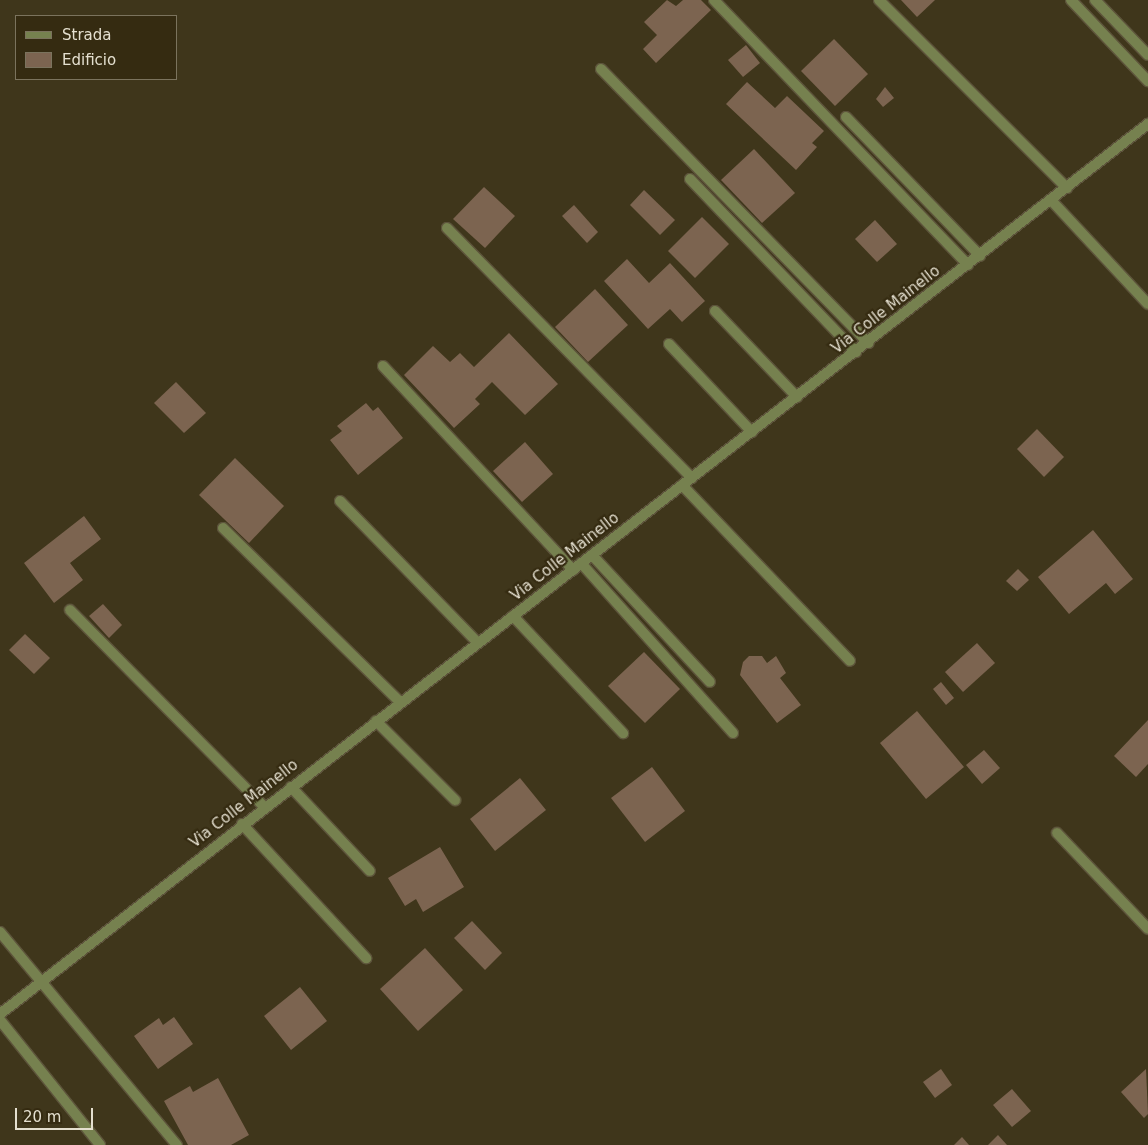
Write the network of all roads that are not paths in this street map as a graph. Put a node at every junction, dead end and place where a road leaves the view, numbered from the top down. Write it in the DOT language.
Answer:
graph roads {
  1 [pos="714,0"];
  2 [pos="879,0"];
  3 [pos="1071,0"];
  4 [pos="1095,0"];
  5 [pos="1148,55"];
  6 [pos="601,69"];
  7 [pos="1148,80"];
  8 [pos="846,117"];
  9 [pos="1148,124"];
  10 [pos="690,179"];
  11 [pos="1066,188"];
  12 [pos="1051,200"];
  13 [pos="446,228"];
  14 [pos="980,256"];
  15 [pos="968,265"];
  16 [pos="1148,304"];
  17 [pos="715,311"];
  18 [pos="868,343"];
  19 [pos="669,344"];
  20 [pos="856,352"];
  21 [pos="383,366"];
  22 [pos="797,397"];
  23 [pos="752,432"];
  24 [pos="692,478"];
  25 [pos="682,485"];
  26 [pos="340,501"];
  27 [pos="224,528"];
  28 [pos="592,555"];
  29 [pos="577,566"];
  30 [pos="70,610"];
  31 [pos="513,616"];
  32 [pos="478,643"];
  33 [pos="850,661"];
  34 [pos="710,682"];
  35 [pos="400,702"];
  36 [pos="376,721"];
  37 [pos="623,733"];
  38 [pos="733,733"];
  39 [pos="291,787"];
  40 [pos="455,800"];
  41 [pos="264,807"];
  42 [pos="242,824"];
  43 [pos="1057,833"];
  44 [pos="370,871"];
  45 [pos="1148,929"];
  46 [pos="0,932"];
  47 [pos="366,958"];
  48 [pos="40,981"];
  49 [pos="0,1014"];
  50 [pos="0,1020"];
  51 [pos="100,1145"];
  52 [pos="177,1145"];
  1 -- 15 [label="street"];
  2 -- 11 [label="street"];
  3 -- 7 [label="street"];
  4 -- 5 [label="street"];
  6 -- 18 [label="street"];
  8 -- 14 [label="street"];
  9 -- 11 [label="street, Via Colle Mainello"];
  10 -- 20 [label="street"];
  11 -- 12 [label="street, Via Colle Mainello"];
  12 -- 14 [label="street, Via Colle Mainello"];
  12 -- 16 [label="street"];
  13 -- 24 [label="street"];
  14 -- 15 [label="street, Via Colle Mainello"];
  15 -- 18 [label="street, Via Colle Mainello"];
  17 -- 22 [label="street"];
  18 -- 20 [label="street, Via Colle Mainello"];
  19 -- 23 [label="street"];
  20 -- 22 [label="street, Via Colle Mainello"];
  21 -- 29 [label="street"];
  22 -- 23 [label="street, Via Colle Mainello"];
  23 -- 24 [label="street, Via Colle Mainello"];
  24 -- 25 [label="street, Via Colle Mainello"];
  25 -- 28 [label="street, Via Colle Mainello"];
  25 -- 33 [label="street"];
  26 -- 32 [label="street"];
  27 -- 35 [label="street"];
  28 -- 29 [label="street, Via Colle Mainello"];
  28 -- 34 [label="street"];
  29 -- 31 [label="street, Via Colle Mainello"];
  29 -- 38 [label="street"];
  30 -- 41 [label="street"];
  31 -- 32 [label="street, Via Colle Mainello"];
  31 -- 37 [label="street"];
  32 -- 35 [label="street, Via Colle Mainello"];
  35 -- 36 [label="street, Via Colle Mainello"];
  36 -- 39 [label="street, Via Colle Mainello"];
  36 -- 40 [label="street"];
  39 -- 41 [label="street, Via Colle Mainello"];
  39 -- 44 [label="street"];
  41 -- 42 [label="street, Via Colle Mainello"];
  42 -- 47 [label="street"];
  42 -- 48 [label="street, Via Colle Mainello"];
  43 -- 45 [label="street"];
  46 -- 48 [label="street"];
  48 -- 49 [label="street, Via Colle Mainello"];
  48 -- 52 [label="street"];
  50 -- 51 [label="street"];
}
